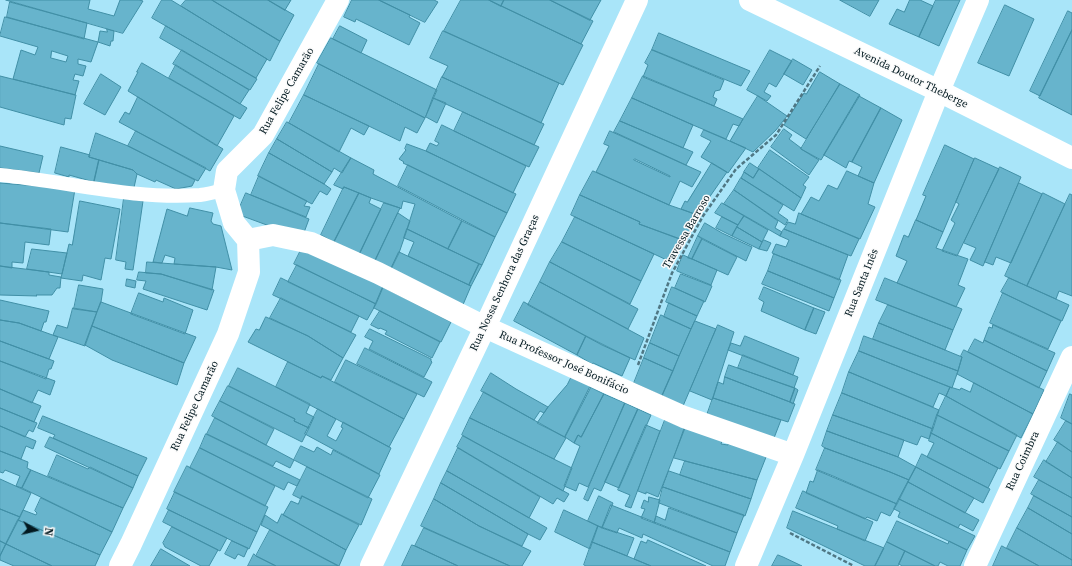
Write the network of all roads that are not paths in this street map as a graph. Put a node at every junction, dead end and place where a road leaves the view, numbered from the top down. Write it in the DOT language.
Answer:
graph roads {
  1 [pos="338,0"];
  2 [pos="637,0"];
  3 [pos="750,0"];
  4 [pos="978,0"];
  5 [pos="939,91"];
  6 [pos="1072,158"];
  7 [pos="0,175"];
  8 [pos="224,190"];
  9 [pos="248,240"];
  10 [pos="485,328"];
  11 [pos="1072,357"];
  12 [pos="793,455"];
  13 [pos="120,566"];
  14 [pos="371,566"];
  15 [pos="746,566"];
  16 [pos="975,566"];
  1 -- 8 [label="street, Rua Felipe Camarão"];
  2 -- 10 [label="street, Rua Nossa Senhora das Graças"];
  3 -- 5 [label="street, Avenida Doutor Theberge"];
  4 -- 5 [label="street, Rua Santa Inês"];
  5 -- 6 [label="street, Avenida Doutor Theberge"];
  5 -- 12 [label="street, Rua Santa Inês"];
  7 -- 8 [label="lane"];
  8 -- 9 [label="street, Rua Felipe Camarão"];
  9 -- 10 [label="street, Rua Professor José Bonifácio"];
  9 -- 13 [label="street, Rua Felipe Camarão"];
  10 -- 12 [label="street, Rua Professor José Bonifácio"];
  10 -- 14 [label="street, Rua Nossa Senhora das Graças"];
  11 -- 16 [label="street, Rua Coimbra"];
  12 -- 15 [label="street, Rua Santa Inês"];
}
